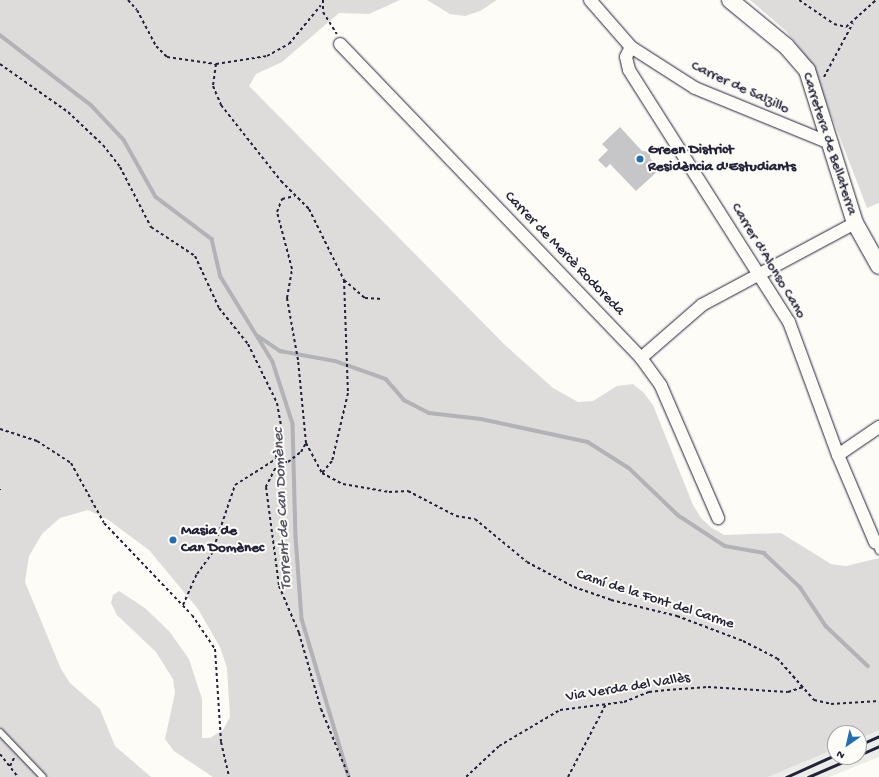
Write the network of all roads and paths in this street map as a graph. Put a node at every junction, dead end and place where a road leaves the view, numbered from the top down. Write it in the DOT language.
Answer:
graph roads {
  1 [pos="128,0"];
  2 [pos="323,0"];
  3 [pos="590,0"];
  4 [pos="730,0"];
  5 [pos="799,0"];
  6 [pos="876,0"];
  7 [pos="322,5"];
  8 [pos="854,22"];
  9 [pos="340,44"];
  10 [pos="632,47"];
  11 [pos="0,64"];
  12 [pos="216,64"];
  13 [pos="816,95"];
  14 [pos="832,144"];
  15 [pos="296,196"];
  16 [pos="855,223"];
  17 [pos="879,266"];
  18 [pos="759,273"];
  19 [pos="344,280"];
  20 [pos="383,299"];
  21 [pos="641,358"];
  22 [pos="879,427"];
  23 [pos="0,429"];
  24 [pos="306,443"];
  25 [pos="838,455"];
  26 [pos="276,458"];
  27 [pos="278,462"];
  28 [pos="322,473"];
  29 [pos="718,518"];
  30 [pos="877,546"];
  31 [pos="183,605"];
  32 [pos="804,687"];
  33 [pos="879,701"];
  34 [pos="606,704"];
  35 [pos="0,732"];
  36 [pos="0,754"];
  37 [pos="18,777"];
  38 [pos="43,777"];
  39 [pos="229,777"];
  40 [pos="349,777"];
  41 [pos="466,777"];
  42 [pos="568,777"];
  1 -- 12 [label="path"];
  2 -- 7 [label="path"];
  3 -- 10 [label="street, Carrer de Salzillo"];
  4 -- 13 [label="street, Carretera de Bellaterra"];
  5 -- 8 [label="path"];
  6 -- 8 [label="path"];
  7 -- 9 [label="path"];
  7 -- 12 [label="path"];
  8 -- 13 [label="path"];
  9 -- 21 [label="street, Carrer de Mercè Rodoreda"];
  10 -- 14 [label="street, Carrer de Salzillo"];
  10 -- 18 [label="street, Carrer d'Alonso Cano"];
  11 -- 26 [label="path"];
  12 -- 15 [label="path"];
  13 -- 14 [label="street, Carretera de Bellaterra"];
  14 -- 16 [label="street, Carretera de Bellaterra"];
  15 -- 19 [label="path"];
  15 -- 24 [label="path"];
  16 -- 17 [label="street, Carretera de Bellaterra"];
  16 -- 18 [label="street"];
  18 -- 21 [label="street"];
  18 -- 25 [label="street, Carrer d'Alonso Cano"];
  19 -- 20 [label="path"];
  19 -- 28 [label="path"];
  21 -- 29 [label="street, Carrer de Mercè Rodoreda"];
  22 -- 25 [label="street"];
  23 -- 31 [label="path"];
  24 -- 27 [label="path"];
  24 -- 28 [label="path"];
  25 -- 30 [label="street, Carrer d'Alonso Cano"];
  26 -- 27 [label="path"];
  26 -- 31 [label="path"];
  27 -- 40 [label="path"];
  28 -- 32 [label="path, Camí de la Font del Carme"];
  31 -- 39 [label="path"];
  32 -- 33 [label="path"];
  32 -- 34 [label="path, Via Verda del Vallès"];
  34 -- 41 [label="path, Via Verda del Vallès"];
  34 -- 42 [label="path"];
  35 -- 38 [label="lane"];
  36 -- 37 [label="path"];
}
